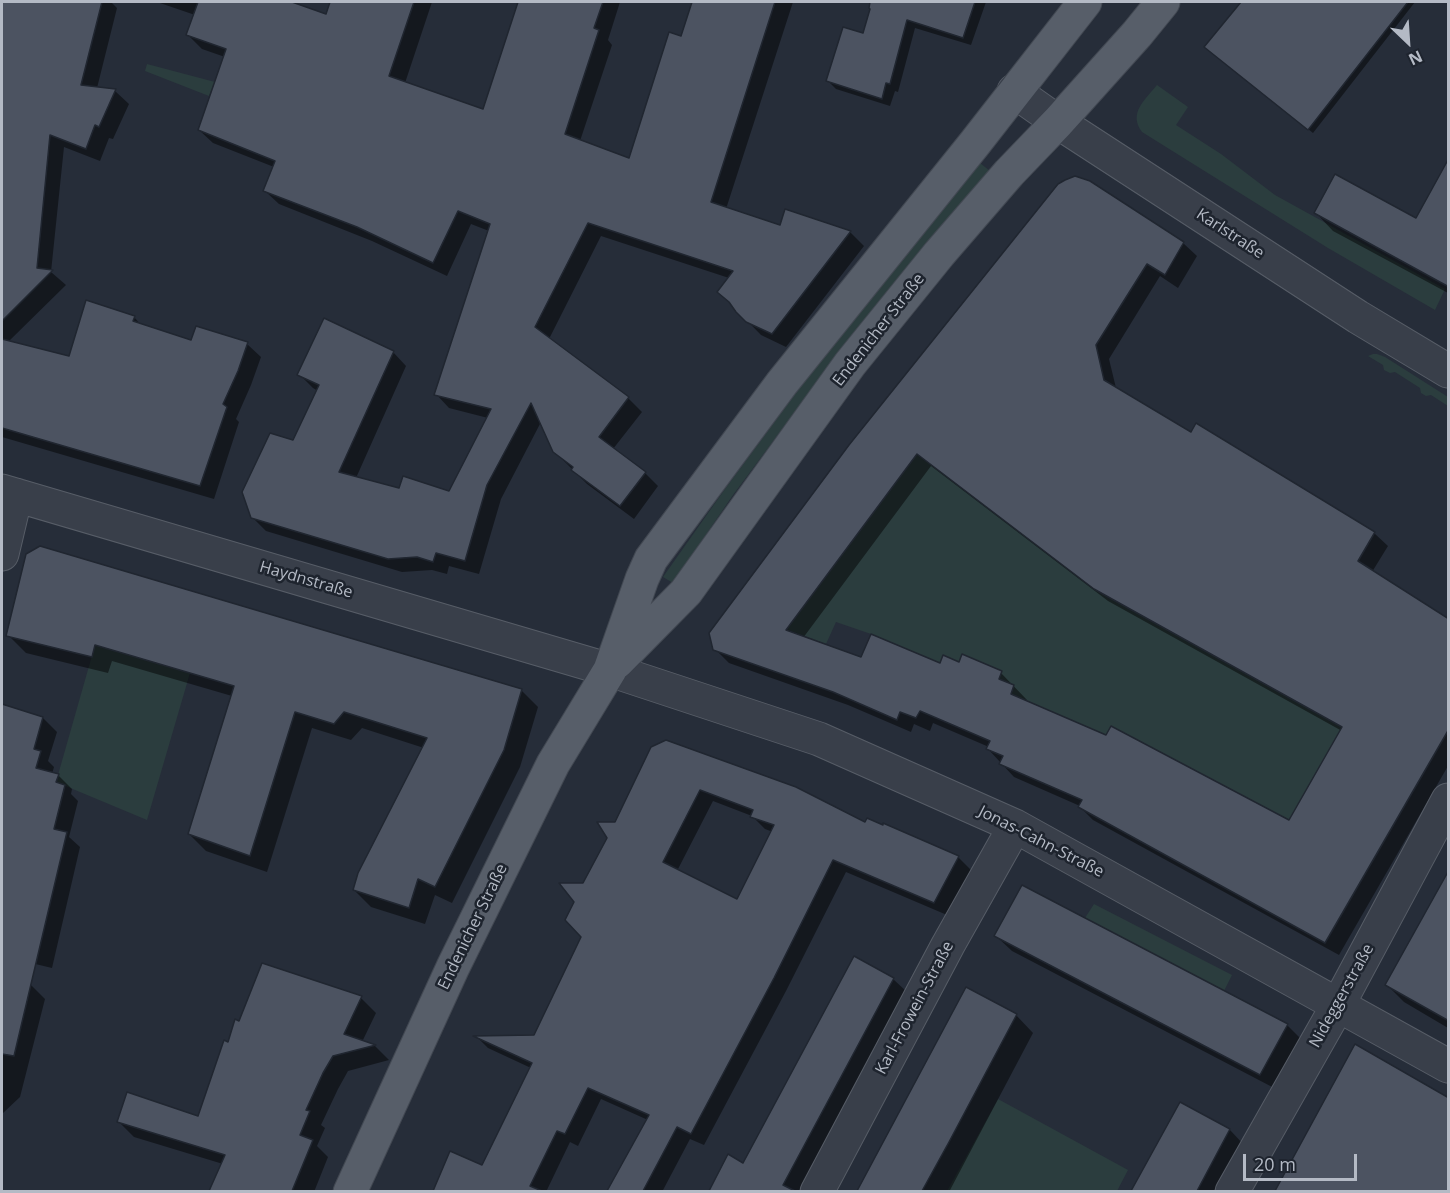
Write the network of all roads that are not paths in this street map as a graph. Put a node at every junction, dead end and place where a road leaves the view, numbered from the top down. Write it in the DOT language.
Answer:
graph roads {
  1 [pos="1085,2"];
  2 [pos="1163,2"];
  3 [pos="1014,91"];
  4 [pos="1058,122"];
  5 [pos="1449,371"];
  6 [pos="9,493"];
  7 [pos="2,554"];
  8 [pos="610,670"];
  9 [pos="1449,800"];
  10 [pos="1015,826"];
  11 [pos="1338,1005"];
  12 [pos="1449,1066"];
  13 [pos="350,1191"];
  14 [pos="818,1191"];
  15 [pos="1232,1191"];
  1 -- 3 [label="main road, Endenicher Straße"];
  2 -- 4 [label="main road, Endenicher Straße"];
  3 -- 4 [label="street, Karlstraße"];
  3 -- 8 [label="main road, Endenicher Straße"];
  4 -- 5 [label="street, Karlstraße"];
  4 -- 8 [label="main road, Endenicher Straße"];
  6 -- 7 [label="street"];
  6 -- 8 [label="street, Haydnstraße"];
  8 -- 10 [label="street, Jonas-Cahn-Straße"];
  8 -- 13 [label="main road, Endenicher Straße"];
  9 -- 11 [label="street, Nideggerstraße"];
  10 -- 11 [label="street, Jonas-Cahn-Straße"];
  10 -- 14 [label="street, Karl-Frowein-Straße"];
  11 -- 12 [label="street, Jonas-Cahn-Straße"];
  11 -- 15 [label="street, Nideggerstraße"];
}
